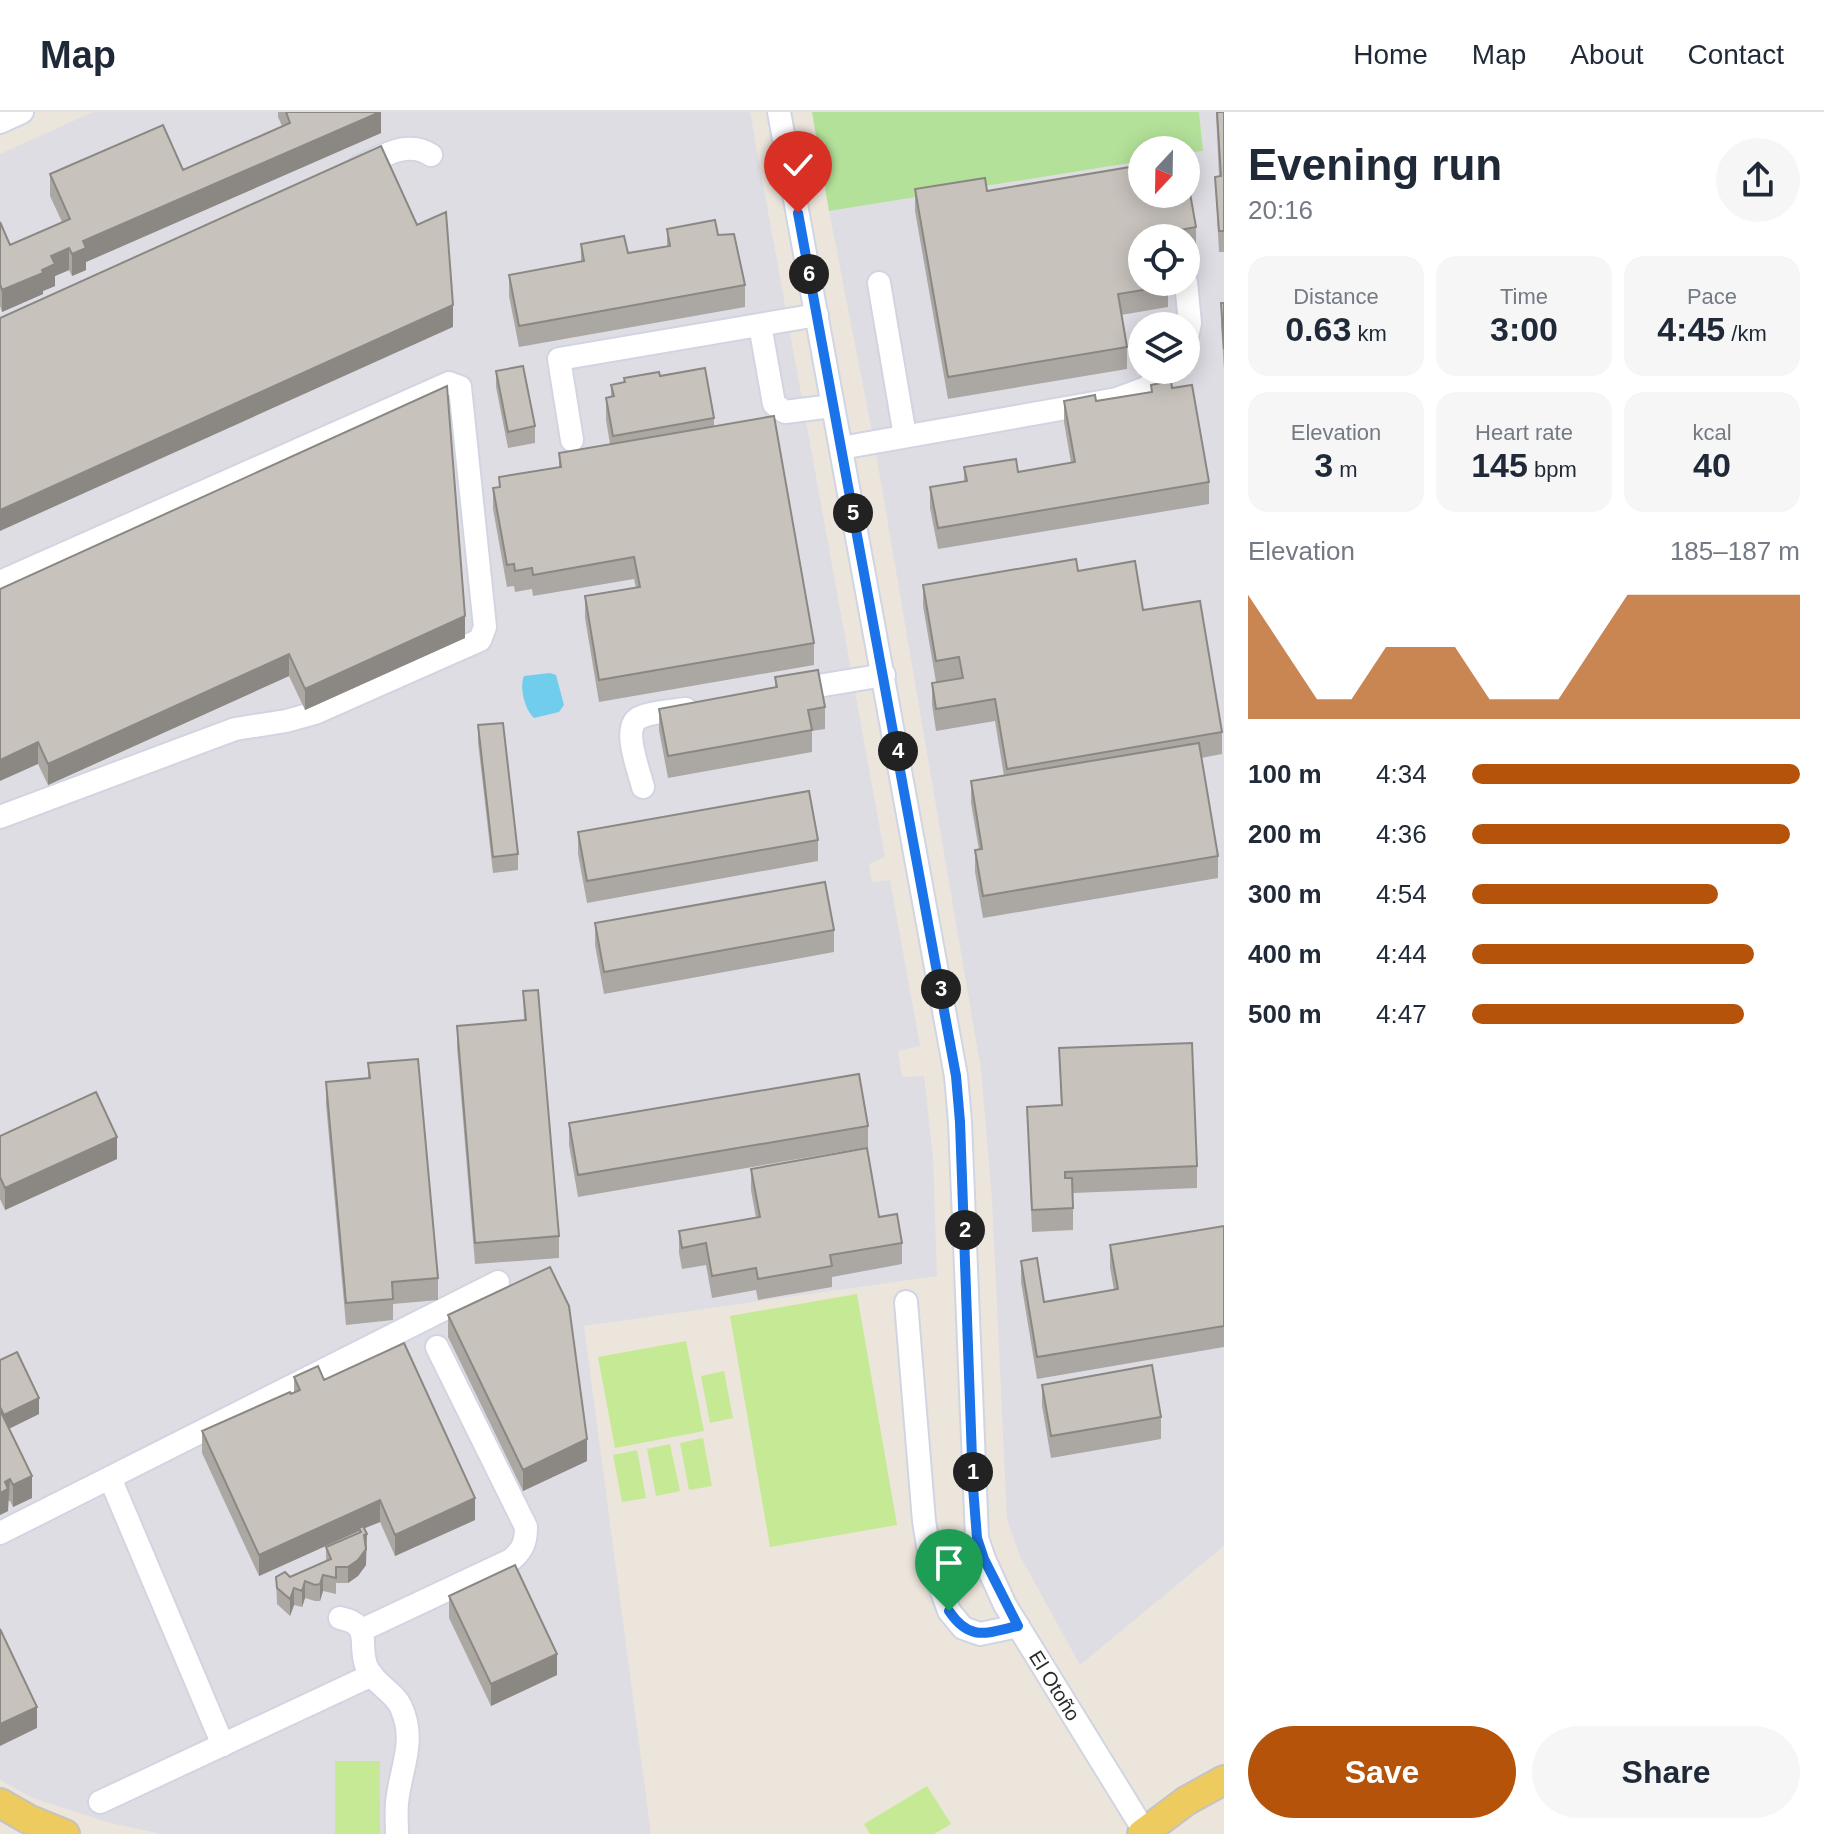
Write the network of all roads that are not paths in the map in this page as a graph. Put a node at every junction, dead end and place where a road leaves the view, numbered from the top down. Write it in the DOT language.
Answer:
graph roads {
  1 [pos="22,112"];
  2 [pos="779,112"];
  3 [pos="0,122"];
  4 [pos="431,155"];
  5 [pos="343,174"];
  6 [pos="879,283"];
  7 [pos="817,315"];
  8 [pos="760,325"];
  9 [pos="1151,384"];
  10 [pos="832,406"];
  11 [pos="905,436"];
  12 [pos="572,440"];
  13 [pos="841,448"];
  14 [pos="0,582"];
  15 [pos="884,675"];
  16 [pos="778,693"];
  17 [pos="702,706"];
  18 [pos="643,787"];
  19 [pos="0,817"];
  20 [pos="498,1282"];
  21 [pos="906,1302"];
  22 [pos="437,1347"];
  23 [pos="110,1478"];
  24 [pos="0,1533"];
  25 [pos="340,1618"];
  26 [pos="1018,1626"];
  27 [pos="362,1630"];
  28 [pos="372,1675"];
  29 [pos="223,1745"];
  30 [pos="1224,1780"];
  31 [pos="100,1802"];
  32 [pos="0,1803"];
  33 [pos="1143,1833"];
  34 [pos="65,1834"];
  35 [pos="397,1834"];
  1 -- 3 [label="street"];
  2 -- 7 [label="street, El Otoño"];
  4 -- 5 [label="street"];
  6 -- 11 [label="street"];
  7 -- 8 [label="street"];
  7 -- 10 [label="street, El Otoño"];
  8 -- 10 [label="street"];
  8 -- 12 [label="street"];
  9 -- 11 [label="street"];
  10 -- 13 [label="street, El Otoño"];
  11 -- 13 [label="street"];
  13 -- 15 [label="street, El Otoño"];
  14 -- 19 [label="street"];
  15 -- 16 [label="street"];
  15 -- 26 [label="street, El Otoño"];
  17 -- 18 [label="street"];
  20 -- 23 [label="street"];
  21 -- 26 [label="street"];
  22 -- 27 [label="street"];
  23 -- 24 [label="street"];
  23 -- 29 [label="street"];
  25 -- 27 [label="street"];
  26 -- 33 [label="street, El Otoño"];
  27 -- 28 [label="street"];
  28 -- 29 [label="street"];
  28 -- 35 [label="street"];
  29 -- 31 [label="street"];
  30 -- 33 [label="main road"];
  32 -- 34 [label="main road"];
}
